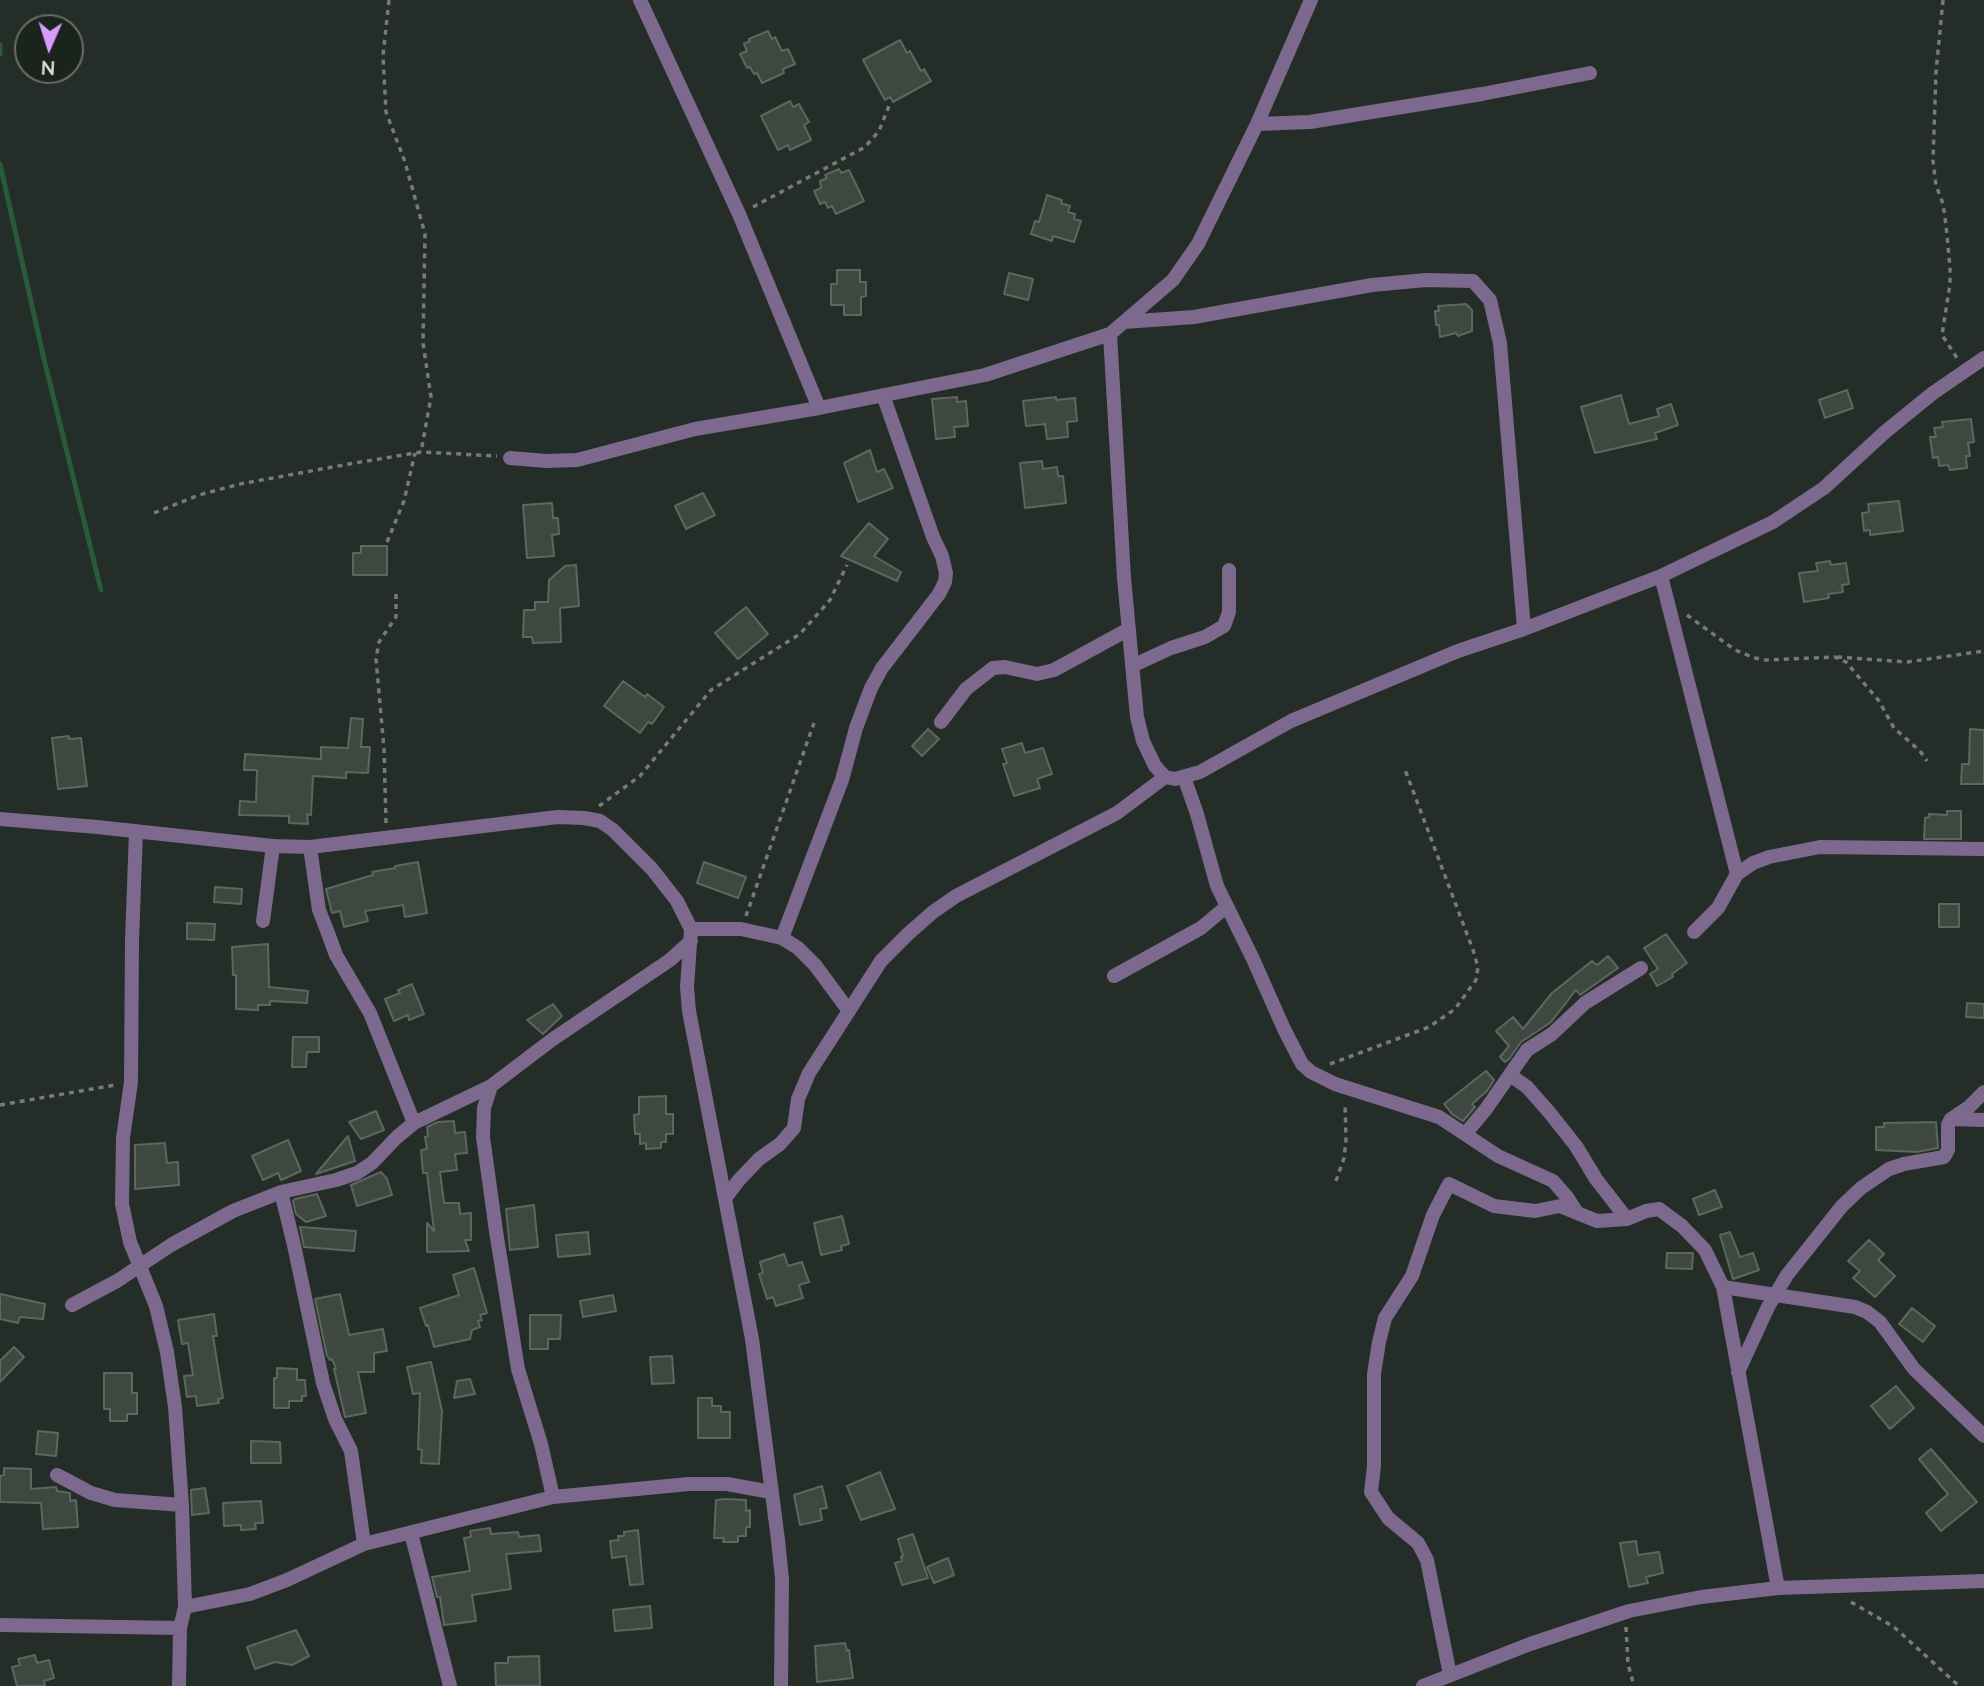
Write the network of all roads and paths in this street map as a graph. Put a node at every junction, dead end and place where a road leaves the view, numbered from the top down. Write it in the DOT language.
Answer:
graph roads {
  1 [pos="389,0"];
  2 [pos="640,0"];
  3 [pos="1311,0"];
  4 [pos="1943,0"];
  5 [pos="1590,73"];
  6 [pos="889,106"];
  7 [pos="1257,124"];
  8 [pos="739,214"];
  9 [pos="1124,323"];
  10 [pos="1110,334"];
  11 [pos="1984,358"];
  12 [pos="1965,369"];
  13 [pos="883,395"];
  14 [pos="819,408"];
  15 [pos="421,452"];
  16 [pos="415,453"];
  17 [pos="510,458"];
  18 [pos="154,513"];
  19 [pos="387,542"];
  20 [pos="847,565"];
  21 [pos="1229,570"];
  22 [pos="1661,576"];
  23 [pos="396,591"];
  24 [pos="1668,602"];
  25 [pos="1129,629"];
  26 [pos="1524,629"];
  27 [pos="1984,652"];
  28 [pos="1835,657"];
  29 [pos="1132,666"];
  30 [pos="941,722"];
  31 [pos="814,723"];
  32 [pos="1927,761"];
  33 [pos="1404,767"];
  34 [pos="1165,777"];
  35 [pos="1184,777"];
  36 [pos="584,818"];
  37 [pos="0,819"];
  38 [pos="136,831"];
  39 [pos="386,839"];
  40 [pos="273,846"];
  41 [pos="310,847"];
  42 [pos="1984,849"];
  43 [pos="1737,874"];
  44 [pos="1226,906"];
  45 [pos="263,921"];
  46 [pos="741,929"];
  47 [pos="1694,932"];
  48 [pos="691,935"];
  49 [pos="782,938"];
  50 [pos="1641,968"];
  51 [pos="1114,976"];
  52 [pos="849,1012"];
  53 [pos="1311,1072"];
  54 [pos="1510,1075"];
  55 [pos="131,1082"];
  56 [pos="1335,1084"];
  57 [pos="491,1086"];
  58 [pos="1984,1092"];
  59 [pos="0,1105"];
  60 [pos="1951,1119"];
  61 [pos="1984,1120"];
  62 [pos="414,1123"];
  63 [pos="1466,1133"];
  64 [pos="1336,1181"];
  65 [pos="281,1192"];
  66 [pos="726,1197"];
  67 [pos="1579,1215"];
  68 [pos="1627,1219"];
  69 [pos="140,1265"];
  70 [pos="1723,1287"];
  71 [pos="1774,1295"];
  72 [pos="72,1305"];
  73 [pos="1738,1372"];
  74 [pos="1984,1436"];
  75 [pos="57,1475"];
  76 [pos="771,1492"];
  77 [pos="553,1496"];
  78 [pos="182,1505"];
  79 [pos="411,1533"];
  80 [pos="364,1545"];
  81 [pos="1984,1581"];
  82 [pos="1777,1588"];
  83 [pos="1847,1600"];
  84 [pos="185,1607"];
  85 [pos="1629,1611"];
  86 [pos="0,1625"];
  87 [pos="180,1628"];
  88 [pos="1450,1675"];
  89 [pos="448,1685"];
  90 [pos="179,1686"];
  91 [pos="781,1686"];
  92 [pos="1423,1686"];
  93 [pos="1634,1686"];
  94 [pos="1959,1686"];
  1 -- 15 [label="path"];
  2 -- 8 [label="street"];
  3 -- 7 [label="street"];
  4 -- 12 [label="path"];
  5 -- 7 [label="street"];
  6 -- 8 [label="path"];
  7 -- 9 [label="street"];
  8 -- 14 [label="street"];
  9 -- 10 [label="street"];
  9 -- 26 [label="street"];
  10 -- 13 [label="street"];
  10 -- 25 [label="street"];
  11 -- 12 [label="street"];
  12 -- 22 [label="street"];
  13 -- 14 [label="street"];
  13 -- 49 [label="street"];
  14 -- 17 [label="street"];
  15 -- 16 [label="path"];
  15 -- 17 [label="path"];
  16 -- 18 [label="path"];
  16 -- 19 [label="path"];
  20 -- 36 [label="path"];
  21 -- 29 [label="street"];
  22 -- 24 [label="street"];
  22 -- 26 [label="street"];
  23 -- 39 [label="path"];
  24 -- 28 [label="path"];
  24 -- 43 [label="street"];
  25 -- 29 [label="street"];
  25 -- 30 [label="street"];
  26 -- 35 [label="street"];
  27 -- 28 [label="path"];
  28 -- 32 [label="path"];
  29 -- 34 [label="street"];
  31 -- 46 [label="path"];
  33 -- 53 [label="path"];
  34 -- 35 [label="street"];
  34 -- 52 [label="street"];
  35 -- 44 [label="street"];
  36 -- 39 [label="street"];
  36 -- 48 [label="street"];
  37 -- 38 [label="street"];
  38 -- 40 [label="street"];
  38 -- 55 [label="street"];
  39 -- 41 [label="street"];
  40 -- 41 [label="street"];
  40 -- 45 [label="street"];
  41 -- 62 [label="street"];
  42 -- 43 [label="street"];
  43 -- 47 [label="street"];
  44 -- 51 [label="street"];
  44 -- 53 [label="street"];
  46 -- 48 [label="street"];
  46 -- 49 [label="street"];
  48 -- 57 [label="street"];
  48 -- 66 [label="street"];
  49 -- 52 [label="street"];
  50 -- 54 [label="street"];
  52 -- 66 [label="street"];
  53 -- 56 [label="street"];
  54 -- 63 [label="street"];
  54 -- 68 [label="street"];
  55 -- 59 [label="path"];
  55 -- 69 [label="street"];
  56 -- 63 [label="street"];
  56 -- 64 [label="path"];
  57 -- 62 [label="street"];
  57 -- 77 [label="street"];
  58 -- 60 [label="street"];
  60 -- 61 [label="street"];
  60 -- 71 [label="street"];
  62 -- 65 [label="street"];
  63 -- 67 [label="street"];
  65 -- 69 [label="street"];
  65 -- 80 [label="street"];
  66 -- 76 [label="street"];
  67 -- 68 [label="street"];
  67 -- 88 [label="street"];
  68 -- 70 [label="street"];
  69 -- 72 [label="street"];
  69 -- 78 [label="street"];
  70 -- 71 [label="street"];
  70 -- 73 [label="street"];
  71 -- 73 [label="street"];
  71 -- 74 [label="street"];
  73 -- 82 [label="street"];
  75 -- 78 [label="street"];
  76 -- 77 [label="street"];
  76 -- 91 [label="street"];
  77 -- 79 [label="street"];
  78 -- 84 [label="street"];
  79 -- 80 [label="street"];
  79 -- 89 [label="street"];
  80 -- 84 [label="street"];
  81 -- 82 [label="street"];
  82 -- 85 [label="street"];
  83 -- 94 [label="path"];
  84 -- 87 [label="street"];
  85 -- 88 [label="street"];
  85 -- 93 [label="path"];
  86 -- 87 [label="street"];
  87 -- 90 [label="street"];
  88 -- 92 [label="street"];
}
